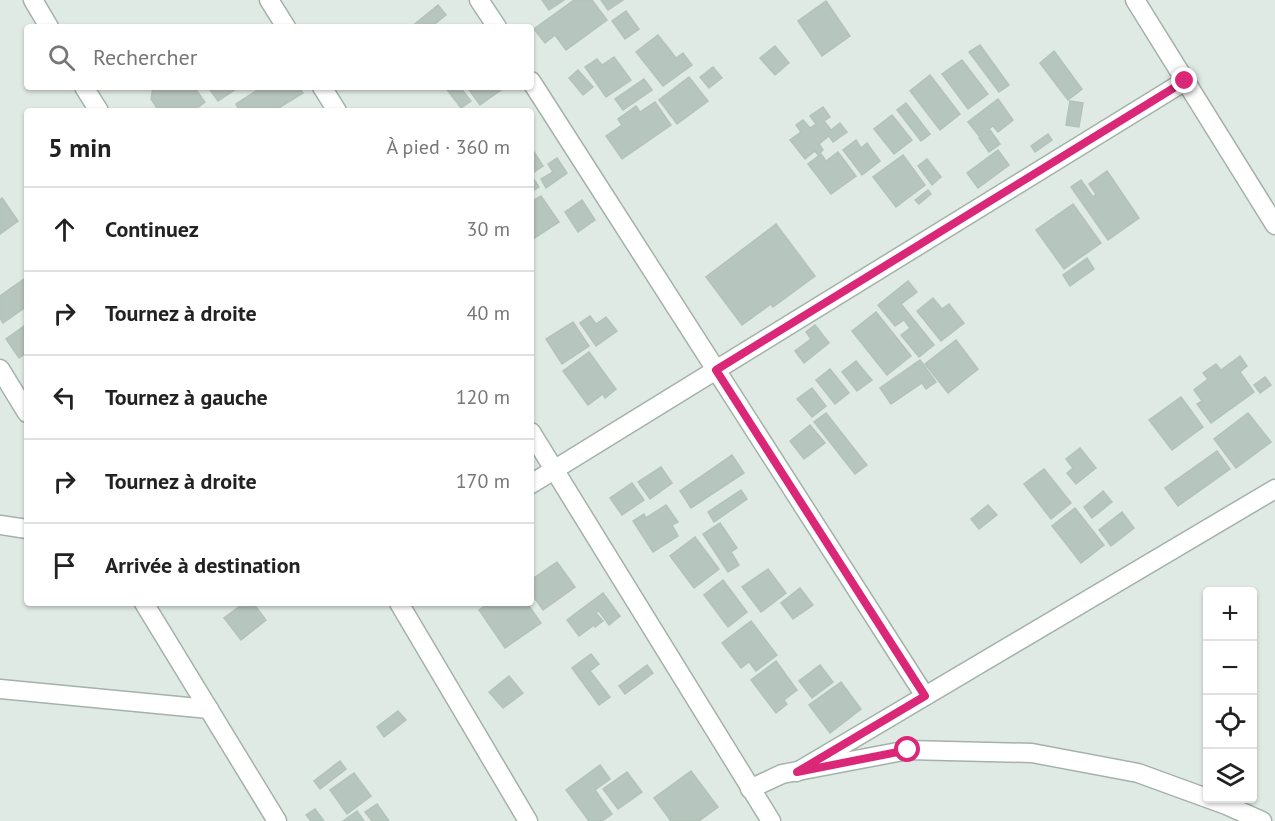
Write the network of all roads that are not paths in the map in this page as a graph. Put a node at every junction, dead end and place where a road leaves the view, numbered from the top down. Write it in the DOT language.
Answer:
graph roads {
  1 [pos="33,0"];
  2 [pos="270,0"];
  3 [pos="479,0"];
  4 [pos="1135,0"];
  5 [pos="47,24"];
  6 [pos="284,24"];
  7 [pos="494,24"];
  8 [pos="1185,81"];
  9 [pos="534,86"];
  10 [pos="86,90"];
  11 [pos="324,90"];
  12 [pos="97,108"];
  13 [pos="335,108"];
  14 [pos="1275,225"];
  15 [pos="0,369"];
  16 [pos="716,370"];
  17 [pos="24,408"];
  18 [pos="534,437"];
  19 [pos="554,471"];
  20 [pos="534,482"];
  21 [pos="1275,489"];
  22 [pos="0,525"];
  23 [pos="24,529"];
  24 [pos="146,606"];
  25 [pos="401,606"];
  26 [pos="0,689"];
  27 [pos="925,696"];
  28 [pos="209,710"];
  29 [pos="797,772"];
  30 [pos="750,789"];
  31 [pos="277,821"];
  32 [pos="528,821"];
  33 [pos="771,821"];
  34 [pos="1262,821"];
  1 -- 5 [label="street"];
  2 -- 6 [label="street"];
  3 -- 7 [label="street"];
  4 -- 8 [label="street"];
  8 -- 14 [label="street"];
  8 -- 16 [label="street"];
  9 -- 16 [label="street"];
  10 -- 12 [label="street"];
  11 -- 13 [label="street"];
  15 -- 17 [label="street"];
  16 -- 19 [label="street"];
  16 -- 27 [label="street"];
  18 -- 19 [label="street"];
  19 -- 20 [label="street"];
  19 -- 30 [label="street"];
  21 -- 27 [label="street"];
  22 -- 23 [label="street"];
  24 -- 28 [label="street"];
  25 -- 32 [label="street"];
  26 -- 28 [label="street"];
  27 -- 29 [label="street"];
  28 -- 31 [label="street"];
  29 -- 30 [label="street"];
  29 -- 34 [label="street"];
  30 -- 33 [label="street"];
}
